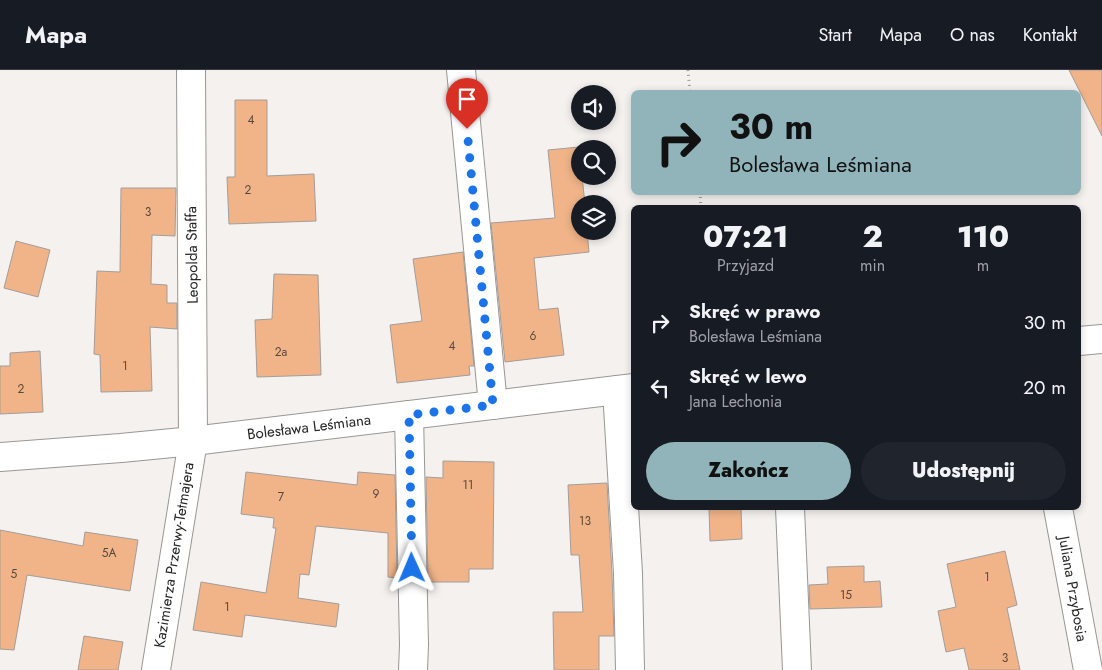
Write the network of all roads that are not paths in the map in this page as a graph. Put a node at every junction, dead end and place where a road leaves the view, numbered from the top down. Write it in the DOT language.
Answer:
graph roads {
  1 [pos="191,70"];
  2 [pos="461,70"];
  3 [pos="1102,339"];
  4 [pos="1081,341"];
  5 [pos="625,389"];
  6 [pos="493,405"];
  7 [pos="409,415"];
  8 [pos="193,441"];
  9 [pos="0,456"];
  10 [pos="790,510"];
  11 [pos="1058,510"];
  12 [pos="156,670"];
  13 [pos="413,670"];
  14 [pos="630,670"];
  15 [pos="798,670"];
  16 [pos="1088,670"];
  1 -- 8 [label="street, Leopolda Staffa"];
  2 -- 6 [label="street"];
  3 -- 4 [label="street"];
  5 -- 6 [label="street, Bolesława Leśmiana"];
  5 -- 14 [label="street, Bolesława Leśmiana"];
  6 -- 7 [label="street, Bolesława Leśmiana"];
  7 -- 8 [label="street, Bolesława Leśmiana"];
  7 -- 13 [label="street"];
  8 -- 9 [label="street, Bolesława Leśmiana"];
  8 -- 12 [label="street, Kazimierza Przerwy-Tetmajera"];
  10 -- 15 [label="street"];
  11 -- 16 [label="street, Juliana Przybosia"];
}
